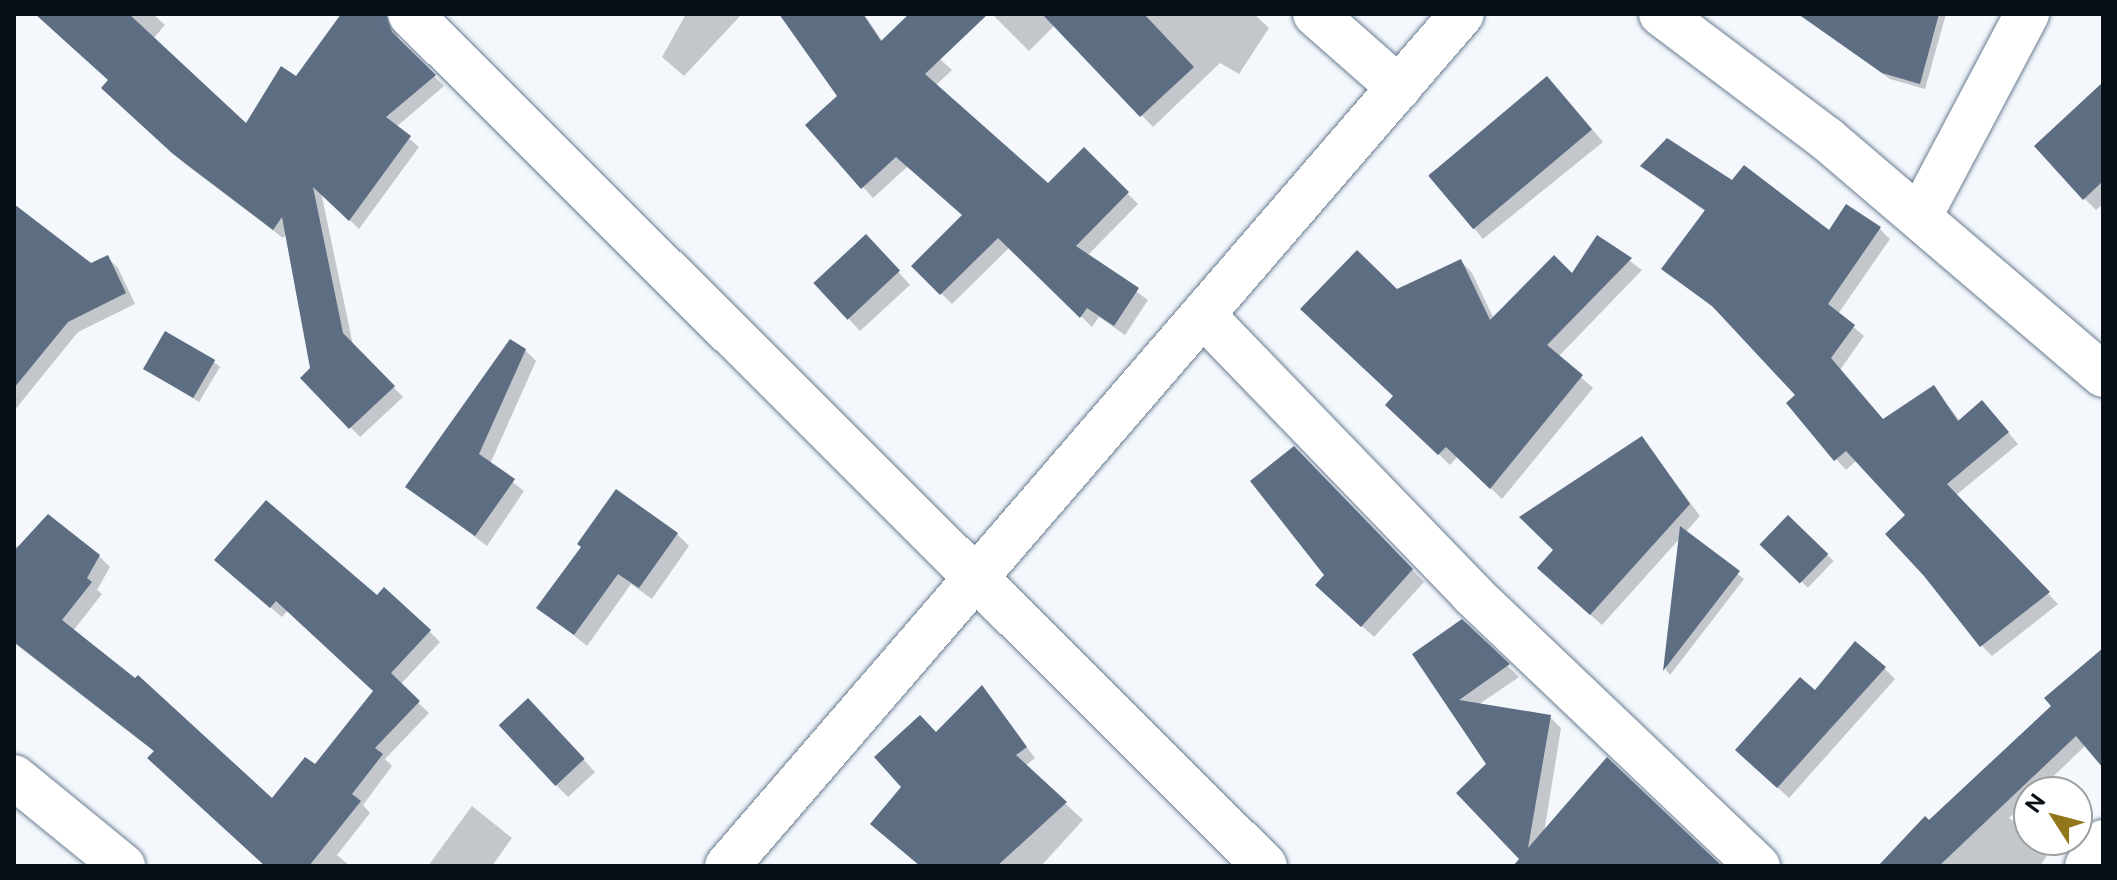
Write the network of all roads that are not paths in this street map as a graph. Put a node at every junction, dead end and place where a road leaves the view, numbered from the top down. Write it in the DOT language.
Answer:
graph roads {
  1 [pos="1315,14"];
  2 [pos="1462,14"];
  3 [pos="1661,14"];
  4 [pos="2027,14"];
  5 [pos="414,16"];
  6 [pos="1399,88"];
  7 [pos="1920,216"];
  8 [pos="1204,316"];
  9 [pos="2103,375"];
  10 [pos="979,578"];
  11 [pos="14,777"];
  12 [pos="2103,842"];
  13 [pos="123,866"];
  14 [pos="727,866"];
  15 [pos="1265,866"];
  16 [pos="1758,866"];
  17 [pos="2087,866"];
  1 -- 6 [label="street"];
  2 -- 6 [label="street"];
  3 -- 7 [label="street"];
  4 -- 7 [label="street"];
  5 -- 10 [label="street"];
  6 -- 8 [label="street"];
  7 -- 9 [label="street"];
  8 -- 10 [label="street"];
  8 -- 16 [label="street"];
  10 -- 14 [label="street"];
  10 -- 15 [label="street"];
  11 -- 13 [label="street"];
  12 -- 17 [label="street"];
}
